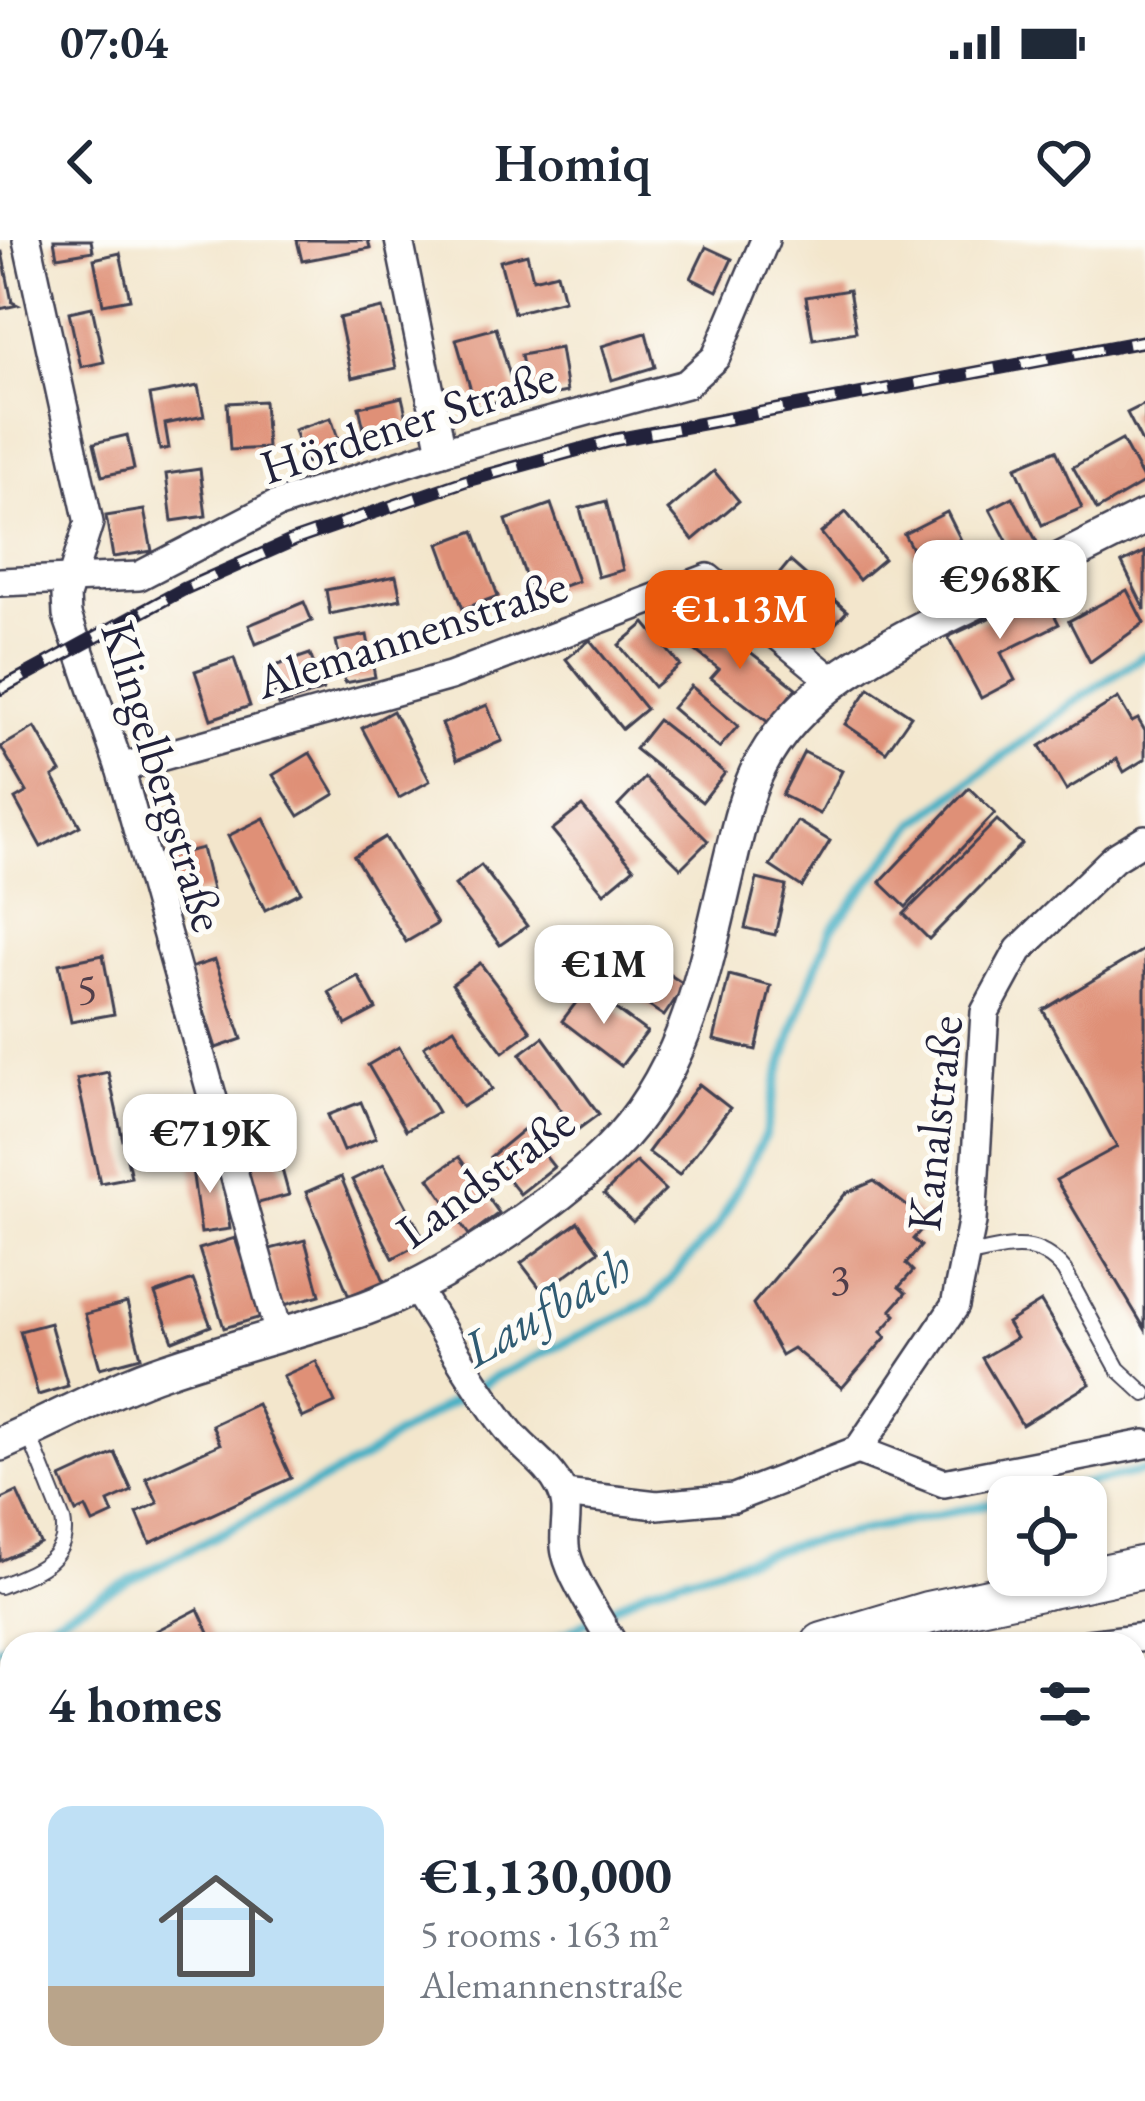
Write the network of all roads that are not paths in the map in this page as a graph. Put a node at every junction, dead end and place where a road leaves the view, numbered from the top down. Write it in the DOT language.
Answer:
graph roads {
  1 [pos="27,240"];
  2 [pos="399,240"];
  3 [pos="765,240"];
  4 [pos="442,451"];
  5 [pos="1145,518"];
  6 [pos="70,579"];
  7 [pos="0,581"];
  8 [pos="834,682"];
  9 [pos="120,768"];
  10 [pos="1145,839"];
  11 [pos="965,1256"];
  12 [pos="414,1286"];
  13 [pos="279,1334"];
  14 [pos="1145,1394"];
  15 [pos="14,1438"];
  16 [pos="1145,1444"];
  17 [pos="858,1450"];
  18 [pos="564,1494"];
  19 [pos="1145,1567"];
  20 [pos="0,1586"];
  21 [pos="606,1632"];
  22 [pos="863,1632"];
  1 -- 6 [label="street, Klingelbergstraße"];
  2 -- 4 [label="street"];
  3 -- 4 [label="street, Hördener Straße"];
  4 -- 6 [label="street, Hördener Straße"];
  5 -- 8 [label="street, Landstraße"];
  6 -- 7 [label="street, Hördener Straße"];
  6 -- 9 [label="street, Klingelbergstraße"];
  8 -- 9 [label="street, Alemannenstraße"];
  8 -- 12 [label="street, Landstraße"];
  9 -- 13 [label="street, Klingelbergstraße"];
  10 -- 11 [label="street, Kanalstraße"];
  11 -- 14 [label="lane"];
  11 -- 17 [label="street, Kanalstraße"];
  12 -- 13 [label="street, Landstraße"];
  12 -- 18 [label="street"];
  13 -- 15 [label="street, Landstraße"];
  15 -- 20 [label="lane"];
  16 -- 17 [label="street"];
  17 -- 18 [label="street"];
  18 -- 21 [label="street"];
  19 -- 22 [label="main road"];
}
